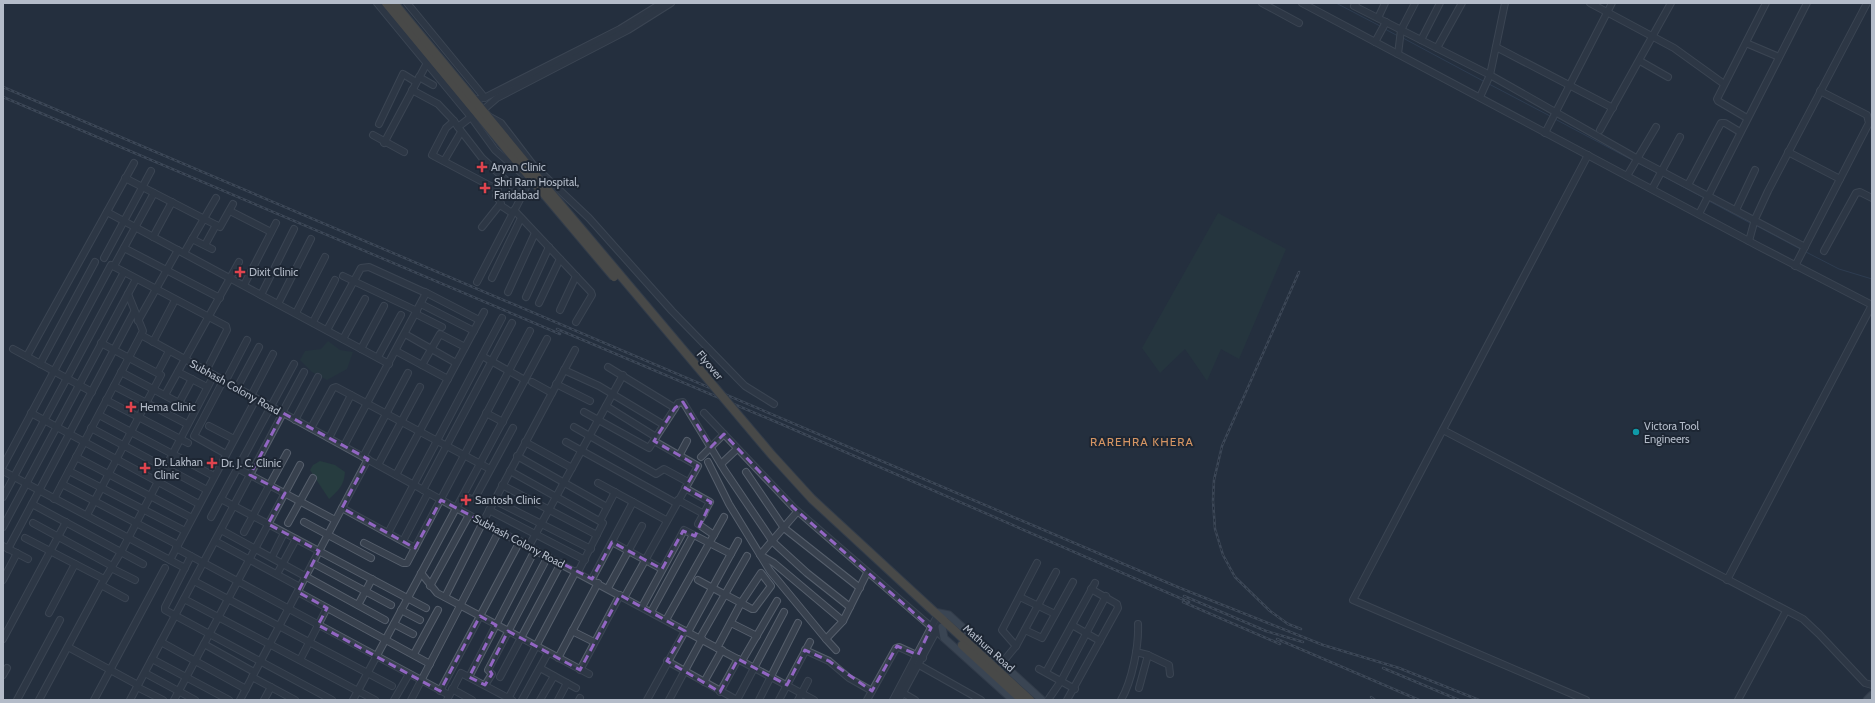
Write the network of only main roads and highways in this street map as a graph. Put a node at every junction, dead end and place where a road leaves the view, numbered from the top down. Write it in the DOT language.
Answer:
graph roads {
  1 [pos="386,3"];
  2 [pos="394,3"];
  3 [pos="535,182"];
  4 [pos="934,620"];
  5 [pos="1872,695"];
  6 [pos="1013,700"];
  7 [pos="1022,700"];
  8 [pos="1030,700"];
  9 [pos="1042,700"];
  10 [pos="1867,700"];
  1 -- 3 [label="highway"];
  2 -- 3 [label="highway, Flyover"];
  3 -- 4 [label="highway, Flyover, bridge"];
  4 -- 6 [label="main road"];
  4 -- 7 [label="highway, Mathura Road"];
  4 -- 8 [label="highway, Mathura Road"];
  4 -- 9 [label="main road"];
  5 -- 10 [label="main road"];
}
